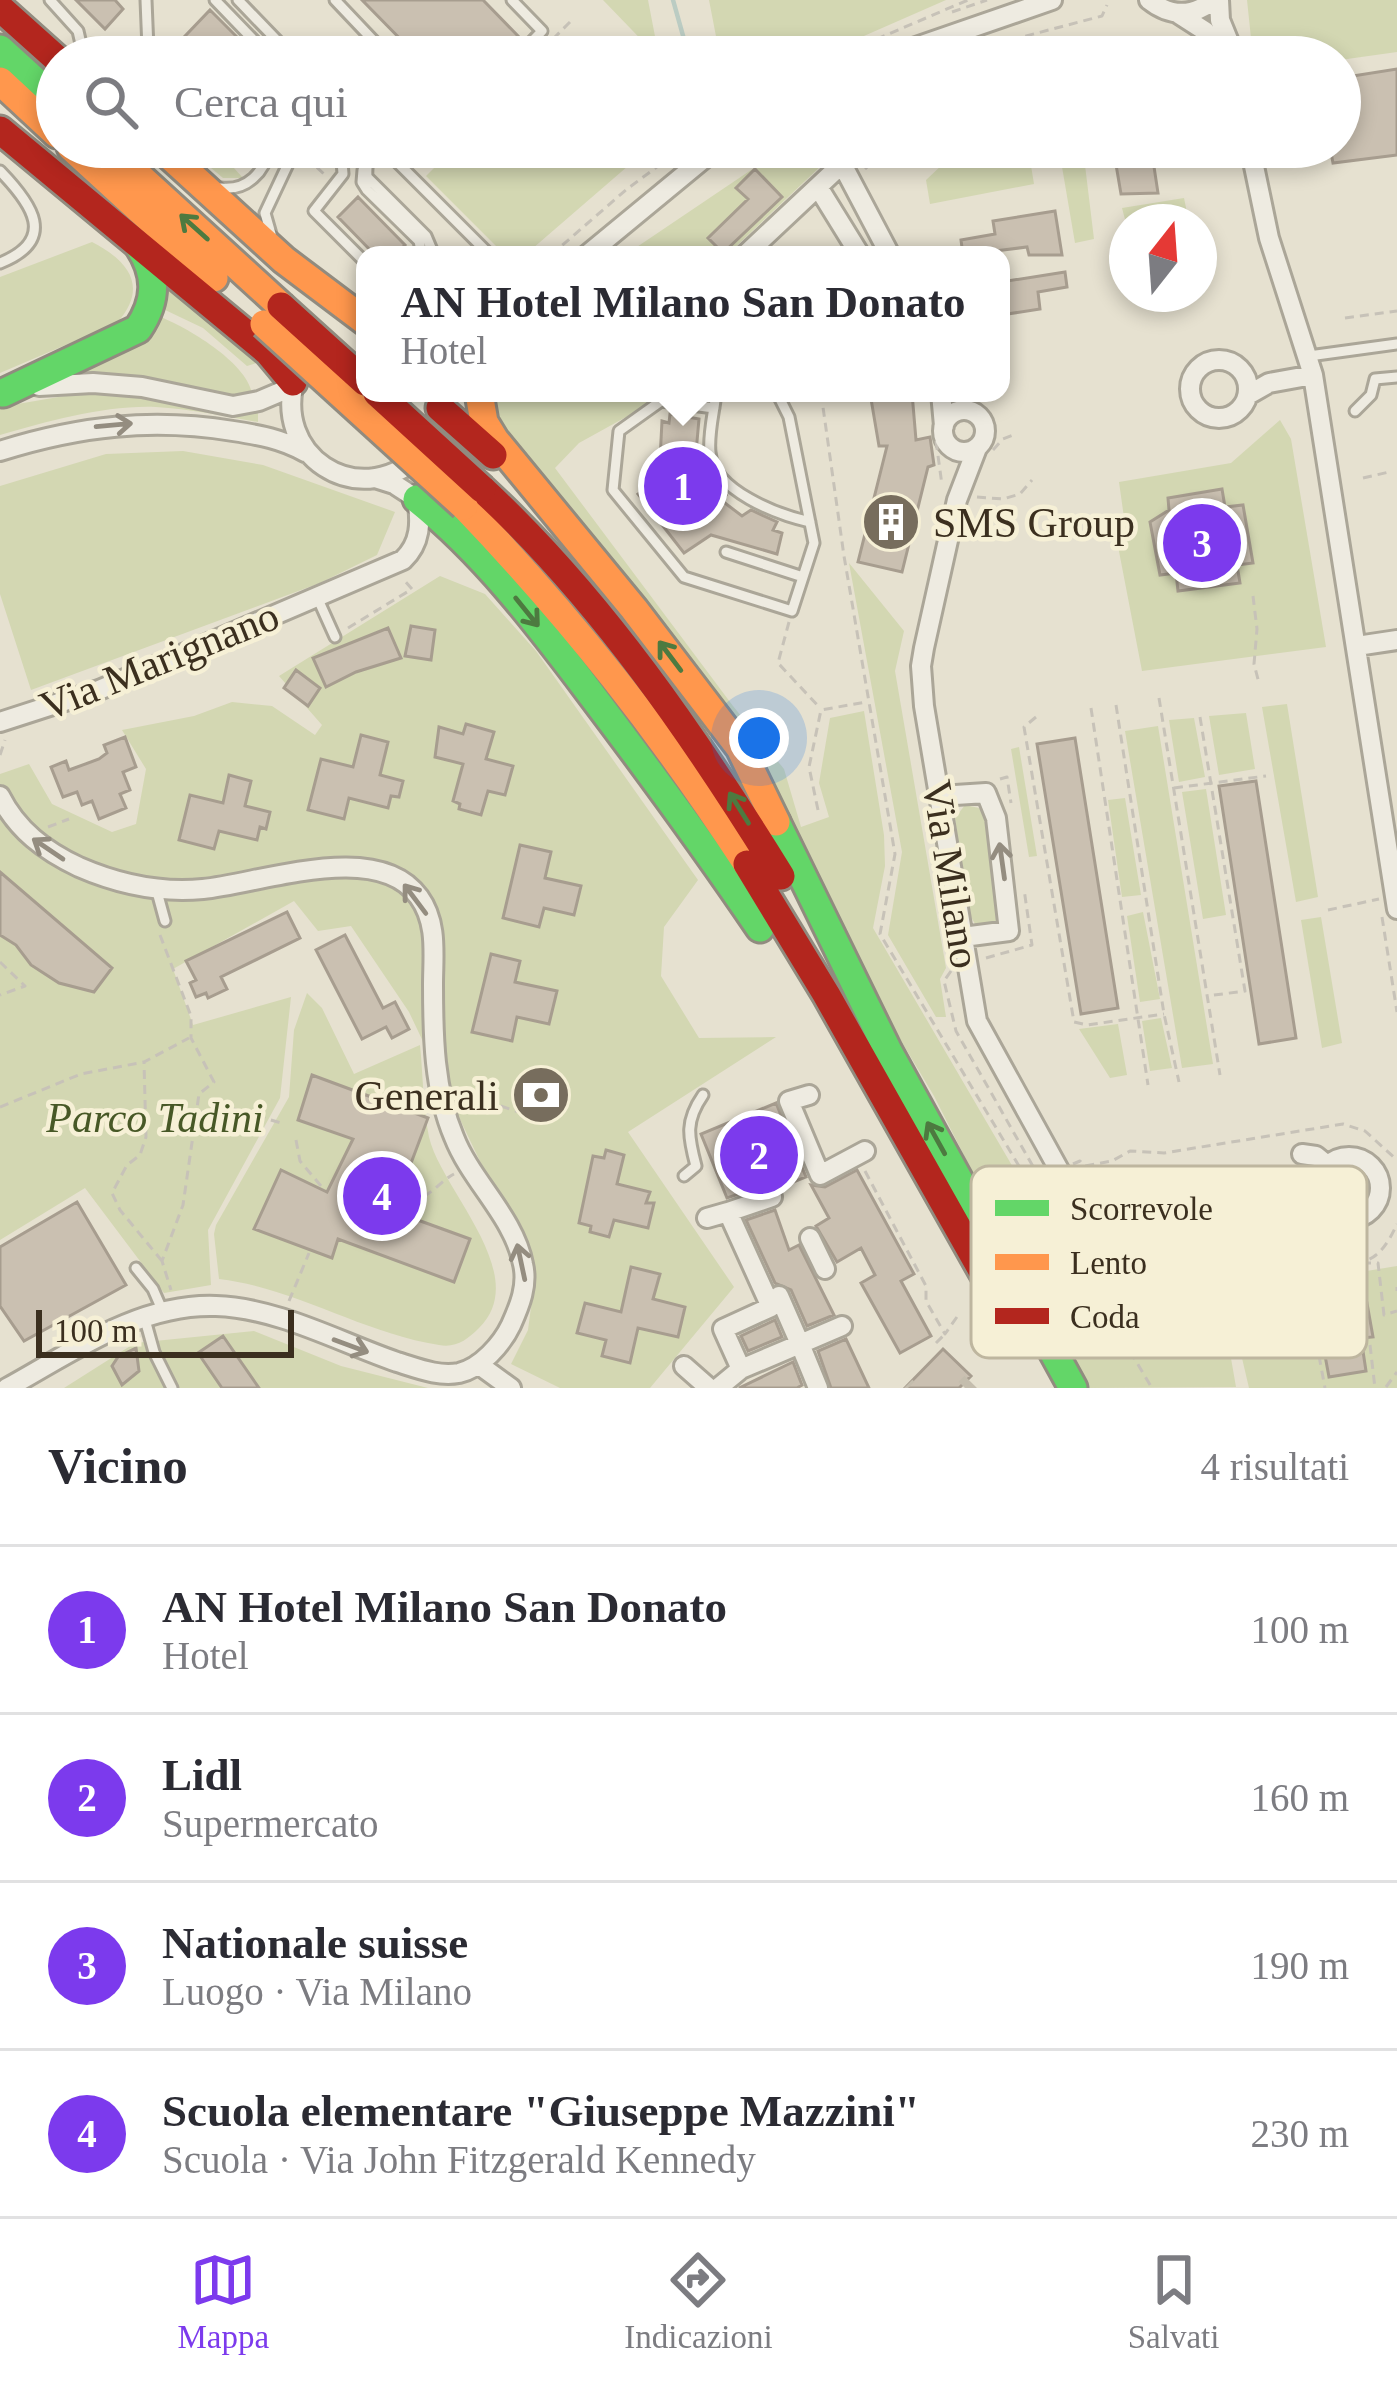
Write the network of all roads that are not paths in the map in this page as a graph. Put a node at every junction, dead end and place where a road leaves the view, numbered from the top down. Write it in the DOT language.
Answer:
graph roads {
  1 [pos="50,0"];
  2 [pos="146,0"];
  3 [pos="215,0"];
  4 [pos="238,0"];
  5 [pos="335,0"];
  6 [pos="512,0"];
  7 [pos="1052,0"];
  8 [pos="1149,0"];
  9 [pos="1216,0"];
  10 [pos="0,8"];
  11 [pos="1177,13"];
  12 [pos="79,36"];
  13 [pos="147,36"];
  14 [pos="250,36"];
  15 [pos="273,36"];
  16 [pos="369,36"];
  17 [pos="537,36"];
  18 [pos="948,36"];
  19 [pos="1208,36"];
  20 [pos="1226,36"];
  21 [pos="36,40"];
  22 [pos="0,49"];
  23 [pos="0,82"];
  24 [pos="36,82"];
  25 [pos="0,98"];
  26 [pos="36,115"];
  27 [pos="0,126"];
  28 [pos="36,127"];
  29 [pos="36,157"];
  30 [pos="49,168"];
  31 [pos="89,168"];
  32 [pos="94,168"];
  33 [pos="128,168"];
  34 [pos="183,168"];
  35 [pos="263,168"];
  36 [pos="286,168"];
  37 [pos="342,168"];
  38 [pos="365,168"];
  39 [pos="366,168"];
  40 [pos="403,168"];
  41 [pos="682,168"];
  42 [pos="1254,168"];
  43 [pos="0,171"];
  44 [pos="194,179"];
  45 [pos="818,187"];
  46 [pos="122,193"];
  47 [pos="130,236"];
  48 [pos="419,246"];
  49 [pos="430,246"];
  50 [pos="481,246"];
  51 [pos="596,246"];
  52 [pos="755,246"];
  53 [pos="854,246"];
  54 [pos="886,246"];
  55 [pos="356,253"];
  56 [pos="284,260"];
  57 [pos="0,263"];
  58 [pos="273,315"];
  59 [pos="354,329"];
  60 [pos="1397,344"];
  61 [pos="1311,366"];
  62 [pos="1238,367"];
  63 [pos="356,375"];
  64 [pos="1397,376"];
  65 [pos="1282,379"];
  66 [pos="293,384"];
  67 [pos="356,391"];
  68 [pos="2,394"];
  69 [pos="1248,395"];
  70 [pos="368,402"];
  71 [pos="385,402"];
  72 [pos="440,402"];
  73 [pos="445,402"];
  74 [pos="481,402"];
  75 [pos="660,402"];
  76 [pos="669,402"];
  77 [pos="715,402"];
  78 [pos="782,402"];
  79 [pos="941,402"];
  80 [pos="969,402"];
  81 [pos="715,408"];
  82 [pos="1355,411"];
  83 [pos="975,413"];
  84 [pos="939,430"];
  85 [pos="952,448"];
  86 [pos="0,451"];
  87 [pos="982,455"];
  88 [pos="313,458"];
  89 [pos="375,478"];
  90 [pos="539,497"];
  91 [pos="473,498"];
  92 [pos="417,499"];
  93 [pos="957,500"];
  94 [pos="810,522"];
  95 [pos="727,552"];
  96 [pos="803,578"];
  97 [pos="317,597"];
  98 [pos="335,637"];
  99 [pos="1397,640"];
  100 [pos="1357,646"];
  101 [pos="0,722"];
  102 [pos="0,796"];
  103 [pos="940,796"];
  104 [pos="156,888"];
  105 [pos="1397,910"];
  106 [pos="160,920"];
  107 [pos="963,938"];
  108 [pos="888,1051"];
  109 [pos="703,1095"];
  110 [pos="809,1095"];
  111 [pos="861,1153"];
  112 [pos="1302,1154"];
  113 [pos="1327,1165"];
  114 [pos="1057,1166"];
  115 [pos="684,1176"];
  116 [pos="1389,1188"];
  117 [pos="772,1197"];
  118 [pos="940,1199"];
  119 [pos="971,1202"];
  120 [pos="728,1212"];
  121 [pos="1367,1212"];
  122 [pos="707,1218"];
  123 [pos="809,1238"];
  124 [pos="971,1251"];
  125 [pos="136,1268"];
  126 [pos="825,1269"];
  127 [pos="777,1302"];
  128 [pos="160,1307"];
  129 [pos="842,1327"];
  130 [pos="800,1344"];
  131 [pos="1034,1358"];
  132 [pos="1057,1358"];
  133 [pos="478,1364"];
  134 [pos="684,1366"];
  135 [pos="741,1369"];
  136 [pos="7,1388"];
  137 [pos="172,1388"];
  138 [pos="512,1388"];
  139 [pos="714,1388"];
  140 [pos="818,1388"];
  141 [pos="1052,1388"];
  142 [pos="1073,1388"];
  1 -- 12 [label="lane"];
  2 -- 13 [label="lane"];
  3 -- 14 [label="lane"];
  4 -- 15 [label="lane"];
  5 -- 16 [label="lane"];
  6 -- 17 [label="lane"];
  7 -- 18 [label="street"];
  8 -- 11 [label="street"];
  9 -- 11 [label="street"];
  9 -- 20 [label="street"];
  10 -- 21 [label="highway"];
  11 -- 19 [label="street"];
  22 -- 24 [label="highway"];
  23 -- 26 [label="highway"];
  25 -- 28 [label="highway"];
  27 -- 29 [label="highway"];
  30 -- 47 [label="highway"];
  31 -- 46 [label="highway"];
  32 -- 46 [label="highway"];
  58 -- 33 [label="highway, one-way"];
  34 -- 44 [label="highway"];
  35 -- 44 [label="lane"];
  36 -- 56 [label="lane"];
  37 -- 55 [label="lane"];
  38 -- 48 [label="lane"];
  39 -- 49 [label="lane"];
  40 -- 50 [label="lane"];
  41 -- 51 [label="street"];
  42 -- 61 [label="street"];
  43 -- 57 [label="lane"];
  44 -- 56 [label="highway"];
  45 -- 52 [label="street"];
  45 -- 53 [label="street"];
  45 -- 54 [label="street"];
  46 -- 58 [label="highway"];
  47 -- 66 [label="highway"];
  47 -- 68 [label="highway"];
  56 -- 59 [label="highway"];
  58 -- 63 [label="highway, bridge"];
  58 -- 67 [label="highway, bridge"];
  59 -- 66 [label="street"];
  60 -- 61 [label="lane"];
  61 -- 65 [label="street"];
  61 -- 100 [label="street"];
  62 -- 65 [label="street"];
  62 -- 69 [label="street"];
  62 -- 69 [label="street"];
  64 -- 82 [label="lane"];
  65 -- 69 [label="street"];
  66 -- 68 [label="street"];
  66 -- 88 [label="street"];
  70 -- 91 [label="highway, bridge"];
  71 -- 91 [label="highway, bridge"];
  72 -- 89 [label="street"];
  73 -- 90 [label="highway"];
  74 -- 90 [label="highway"];
  75 -- 96 [label="lane"];
  76 -- 81 [label="lane"];
  77 -- 81 [label="lane"];
  78 -- 94 [label="lane"];
  79 -- 84 [label="street"];
  80 -- 83 [label="street"];
  81 -- 94 [label="lane"];
  83 -- 84 [label="street"];
  83 -- 87 [label="street"];
  84 -- 85 [label="street"];
  85 -- 87 [label="street"];
  85 -- 93 [label="street"];
  86 -- 88 [label="street, one-way"];
  87 -- 93 [label="street"];
  88 -- 89 [label="street"];
  89 -- 92 [label="street"];
  108 -- 90 [label="highway, one-way"];
  108 -- 91 [label="highway, one-way"];
  91 -- 118 [label="highway"];
  92 -- 97 [label="street, Via Marignano"];
  92 -- 118 [label="highway, one-way"];
  93 -- 103 [label="street, Via Milano"];
  94 -- 96 [label="lane"];
  95 -- 96 [label="lane"];
  97 -- 98 [label="lane, Via Marignano"];
  97 -- 101 [label="street, Via Marignano"];
  99 -- 100 [label="street"];
  100 -- 105 [label="street"];
  104 -- 102 [label="street, one-way"];
  103 -- 107 [label="street, Via Milano"];
  107 -- 103 [label="street, Via Milano, one-way"];
  104 -- 106 [label="lane"];
  133 -- 104 [label="street, one-way"];
  107 -- 114 [label="street, Via Milano"];
  119 -- 108 [label="highway, one-way"];
  109 -- 115 [label="lane"];
  110 -- 111 [label="street"];
  112 -- 113 [label="street"];
  113 -- 116 [label="street"];
  116 -- 121 [label="street"];
  117 -- 120 [label="street"];
  118 -- 124 [label="highway"];
  120 -- 122 [label="street"];
  120 -- 127 [label="street"];
  123 -- 126 [label="street"];
  125 -- 128 [label="lane"];
  127 -- 130 [label="street"];
  127 -- 135 [label="street"];
  128 -- 133 [label="street, one-way"];
  128 -- 136 [label="street"];
  128 -- 137 [label="lane"];
  129 -- 130 [label="street"];
  130 -- 135 [label="street"];
  130 -- 140 [label="street"];
  131 -- 141 [label="highway"];
  142 -- 132 [label="highway, one-way"];
  133 -- 138 [label="street"];
  134 -- 139 [label="street"];
  135 -- 139 [label="street"];
}
